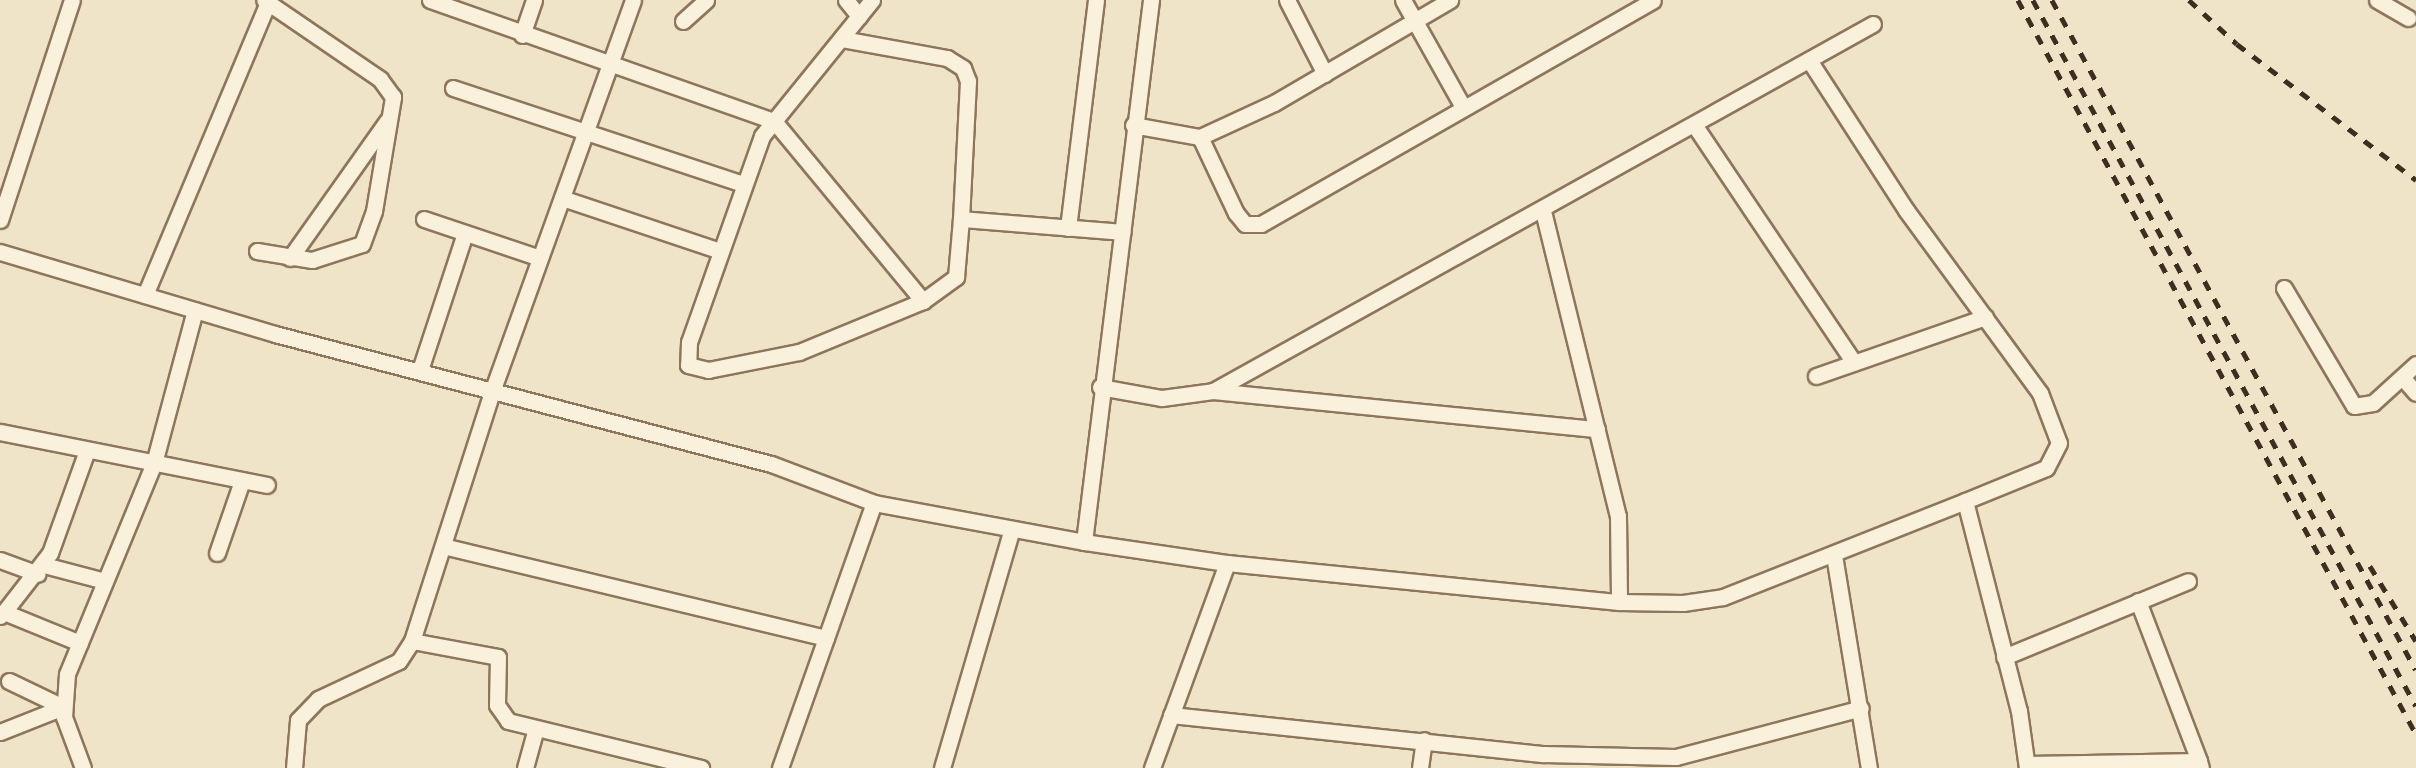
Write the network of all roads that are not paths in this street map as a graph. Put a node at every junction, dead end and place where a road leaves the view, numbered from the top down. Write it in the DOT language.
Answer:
graph roads {
  1 [pos="72,0"];
  2 [pos="430,0"];
  3 [pos="534,0"];
  4 [pos="633,0"];
  5 [pos="706,0"];
  6 [pos="846,0"];
  7 [pos="872,0"];
  8 [pos="1096,0"];
  9 [pos="1151,0"];
  10 [pos="1287,0"];
  11 [pos="1403,0"];
  12 [pos="1450,0"];
  13 [pos="2377,0"];
  14 [pos="1647,1"];
  15 [pos="266,2"];
  16 [pos="859,16"];
  17 [pos="2408,18"];
  18 [pos="683,21"];
  19 [pos="1414,22"];
  20 [pos="1873,24"];
  21 [pos="522,35"];
  22 [pos="842,39"];
  23 [pos="1809,60"];
  24 [pos="609,65"];
  25 [pos="1325,75"];
  26 [pos="453,88"];
  27 [pos="1463,107"];
  28 [pos="389,118"];
  29 [pos="774,121"];
  30 [pos="1132,125"];
  31 [pos="1695,126"];
  32 [pos="585,132"];
  33 [pos="1200,137"];
  34 [pos="744,184"];
  35 [pos="562,198"];
  36 [pos="1543,211"];
  37 [pos="424,219"];
  38 [pos="961,219"];
  39 [pos="0,220"];
  40 [pos="1068,228"];
  41 [pos="465,232"];
  42 [pos="1122,232"];
  43 [pos="257,251"];
  44 [pos="720,251"];
  45 [pos="0,252"];
  46 [pos="290,258"];
  47 [pos="540,258"];
  48 [pos="2284,288"];
  49 [pos="145,295"];
  50 [pos="923,301"];
  51 [pos="195,310"];
  52 [pos="1985,317"];
  53 [pos="1854,363"];
  54 [pos="2416,364"];
  55 [pos="420,370"];
  56 [pos="1816,376"];
  57 [pos="2402,377"];
  58 [pos="1100,387"];
  59 [pos="492,389"];
  60 [pos="1213,391"];
  61 [pos="2416,393"];
  62 [pos="1596,429"];
  63 [pos="0,432"];
  64 [pos="87,450"];
  65 [pos="154,463"];
  66 [pos="242,481"];
  67 [pos="267,485"];
  68 [pos="1965,501"];
  69 [pos="874,503"];
  70 [pos="1011,532"];
  71 [pos="1084,542"];
  72 [pos="443,546"];
  73 [pos="217,554"];
  74 [pos="1834,555"];
  75 [pos="0,560"];
  76 [pos="1227,563"];
  77 [pos="41,569"];
  78 [pos="105,581"];
  79 [pos="2188,581"];
  80 [pos="1619,602"];
  81 [pos="2138,602"];
  82 [pos="2,614"];
  83 [pos="826,638"];
  84 [pos="412,641"];
  85 [pos="80,643"];
  86 [pos="2004,657"];
  87 [pos="9,681"];
  88 [pos="63,707"];
  89 [pos="1861,708"];
  90 [pos="1171,715"];
  91 [pos="536,728"];
  92 [pos="0,732"];
  93 [pos="1424,740"];
  94 [pos="1543,761"];
  95 [pos="659,763"];
  96 [pos="2200,764"];
  97 [pos="2027,766"];
  98 [pos="83,768"];
  99 [pos="294,768"];
  100 [pos="525,768"];
  101 [pos="701,768"];
  102 [pos="780,768"];
  103 [pos="942,768"];
  104 [pos="1152,768"];
  105 [pos="1420,768"];
  106 [pos="1869,768"];
  1 -- 39 [label="street"];
  2 -- 21 [label="street"];
  3 -- 21 [label="street"];
  4 -- 24 [label="street"];
  5 -- 18 [label="street"];
  6 -- 16 [label="street"];
  7 -- 16 [label="street"];
  8 -- 40 [label="street"];
  9 -- 30 [label="street"];
  10 -- 25 [label="street"];
  11 -- 19 [label="street"];
  12 -- 19 [label="street"];
  13 -- 17 [label="street"];
  14 -- 27 [label="street"];
  15 -- 28 [label="street"];
  15 -- 49 [label="street"];
  16 -- 22 [label="street"];
  19 -- 25 [label="street"];
  19 -- 27 [label="street"];
  20 -- 23 [label="street"];
  21 -- 24 [label="street"];
  22 -- 29 [label="street"];
  22 -- 38 [label="street"];
  23 -- 31 [label="street"];
  23 -- 52 [label="street"];
  24 -- 29 [label="street"];
  24 -- 32 [label="street"];
  25 -- 33 [label="street"];
  26 -- 32 [label="street"];
  27 -- 33 [label="street"];
  28 -- 46 [label="street"];
  28 -- 46 [label="street"];
  29 -- 34 [label="street"];
  29 -- 50 [label="street"];
  30 -- 33 [label="street"];
  30 -- 42 [label="street"];
  31 -- 36 [label="street"];
  31 -- 53 [label="street"];
  32 -- 34 [label="street"];
  32 -- 35 [label="street"];
  34 -- 44 [label="street"];
  35 -- 44 [label="street"];
  35 -- 47 [label="street"];
  36 -- 60 [label="street"];
  36 -- 62 [label="street"];
  37 -- 41 [label="street"];
  38 -- 40 [label="street"];
  38 -- 50 [label="street"];
  40 -- 42 [label="street"];
  41 -- 47 [label="street"];
  41 -- 55 [label="street"];
  42 -- 58 [label="street"];
  43 -- 46 [label="street"];
  44 -- 50 [label="street"];
  45 -- 49 [label="street"];
  47 -- 59 [label="street"];
  48 -- 57 [label="street"];
  49 -- 51 [label="street"];
  51 -- 55 [label="street"];
  51 -- 65 [label="street"];
  52 -- 53 [label="street"];
  52 -- 68 [label="street"];
  53 -- 56 [label="street"];
  54 -- 57 [label="street"];
  55 -- 59 [label="street"];
  57 -- 61 [label="street"];
  58 -- 60 [label="street"];
  58 -- 71 [label="street"];
  59 -- 69 [label="street"];
  59 -- 72 [label="street"];
  60 -- 62 [label="street"];
  62 -- 80 [label="street"];
  63 -- 64 [label="street"];
  64 -- 65 [label="street"];
  64 -- 77 [label="street"];
  65 -- 66 [label="street"];
  65 -- 78 [label="street"];
  66 -- 67 [label="street"];
  66 -- 73 [label="street"];
  68 -- 74 [label="street"];
  68 -- 86 [label="street"];
  69 -- 70 [label="street"];
  69 -- 83 [label="street"];
  70 -- 71 [label="street"];
  70 -- 103 [label="street"];
  71 -- 76 [label="street"];
  72 -- 83 [label="street"];
  72 -- 84 [label="street"];
  74 -- 80 [label="street"];
  74 -- 89 [label="street"];
  75 -- 77 [label="street"];
  76 -- 80 [label="street"];
  76 -- 90 [label="street"];
  77 -- 78 [label="street"];
  77 -- 82 [label="street"];
  78 -- 85 [label="street"];
  79 -- 81 [label="street"];
  81 -- 86 [label="street"];
  81 -- 96 [label="street"];
  82 -- 85 [label="street"];
  83 -- 102 [label="street"];
  84 -- 91 [label="street"];
  84 -- 99 [label="street"];
  85 -- 88 [label="street"];
  86 -- 97 [label="street"];
  87 -- 88 [label="street"];
  88 -- 92 [label="street"];
  88 -- 98 [label="street"];
  89 -- 94 [label="street"];
  89 -- 106 [label="street"];
  90 -- 93 [label="street"];
  90 -- 104 [label="street"];
  91 -- 95 [label="street"];
  91 -- 100 [label="street"];
  93 -- 94 [label="street"];
  93 -- 105 [label="street"];
  95 -- 101 [label="street"];
  96 -- 97 [label="street"];
}
